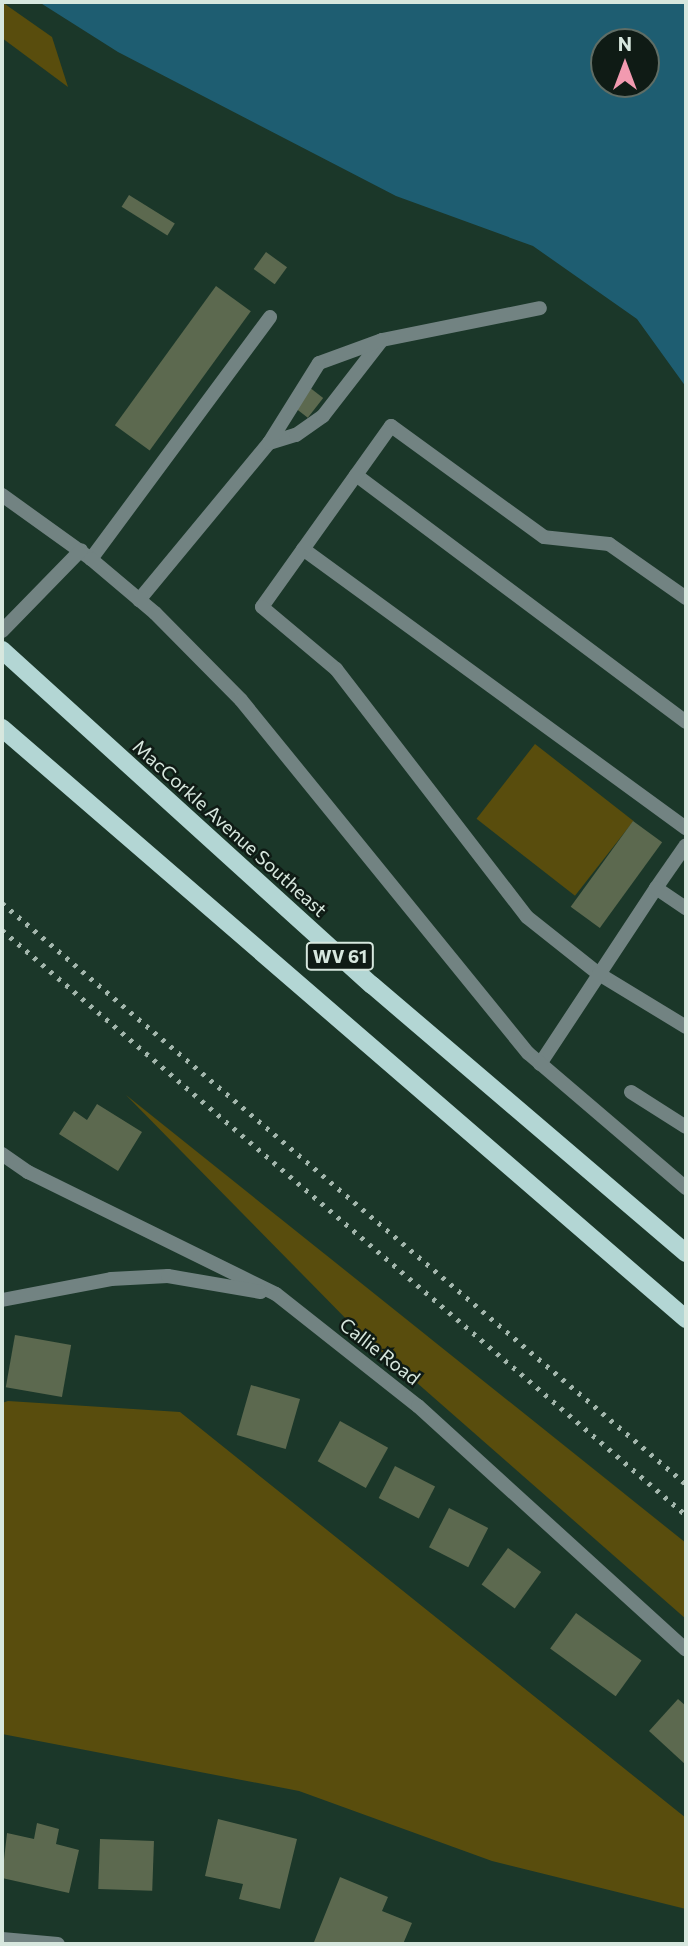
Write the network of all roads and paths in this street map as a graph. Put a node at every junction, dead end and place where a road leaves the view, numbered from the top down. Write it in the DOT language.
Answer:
graph roads {
  1 [pos="540,308"];
  2 [pos="270,317"];
  3 [pos="382,340"];
  4 [pos="269,443"];
  5 [pos="356,475"];
  6 [pos="2,495"];
  7 [pos="303,549"];
  8 [pos="86,555"];
  9 [pos="686,598"];
  10 [pos="139,600"];
  11 [pos="2,631"];
  12 [pos="2,650"];
  13 [pos="686,722"];
  14 [pos="2,728"];
  15 [pos="686,828"];
  16 [pos="686,845"];
  17 [pos="656,888"];
  18 [pos="686,908"];
  19 [pos="599,974"];
  20 [pos="686,1027"];
  21 [pos="540,1063"];
  22 [pos="631,1092"];
  23 [pos="686,1127"];
  24 [pos="2,1154"];
  25 [pos="686,1188"];
  26 [pos="686,1254"];
  27 [pos="276,1294"];
  28 [pos="2,1300"];
  29 [pos="686,1319"];
  30 [pos="686,1650"];
  31 [pos="2,1939"];
  32 [pos="58,1944"];
  1 -- 3 [label="street"];
  2 -- 8 [label="street"];
  3 -- 4 [label="street"];
  3 -- 4 [label="street"];
  4 -- 10 [label="street"];
  5 -- 7 [label="street"];
  5 -- 9 [label="street"];
  5 -- 13 [label="street"];
  6 -- 8 [label="street"];
  7 -- 15 [label="street"];
  7 -- 19 [label="street"];
  8 -- 10 [label="street"];
  8 -- 11 [label="street"];
  10 -- 21 [label="street"];
  12 -- 26 [label="main road, MacCorkle Avenue Southeast / WV 61"];
  14 -- 29 [label="main road, WV 61"];
  16 -- 17 [label="street"];
  17 -- 18 [label="street"];
  17 -- 19 [label="street"];
  19 -- 20 [label="street"];
  19 -- 21 [label="street"];
  21 -- 25 [label="street"];
  22 -- 23 [label="street"];
  24 -- 27 [label="street, Callie Road"];
  27 -- 28 [label="street"];
  27 -- 30 [label="street, Callie Road"];
  31 -- 32 [label="street"];
}
